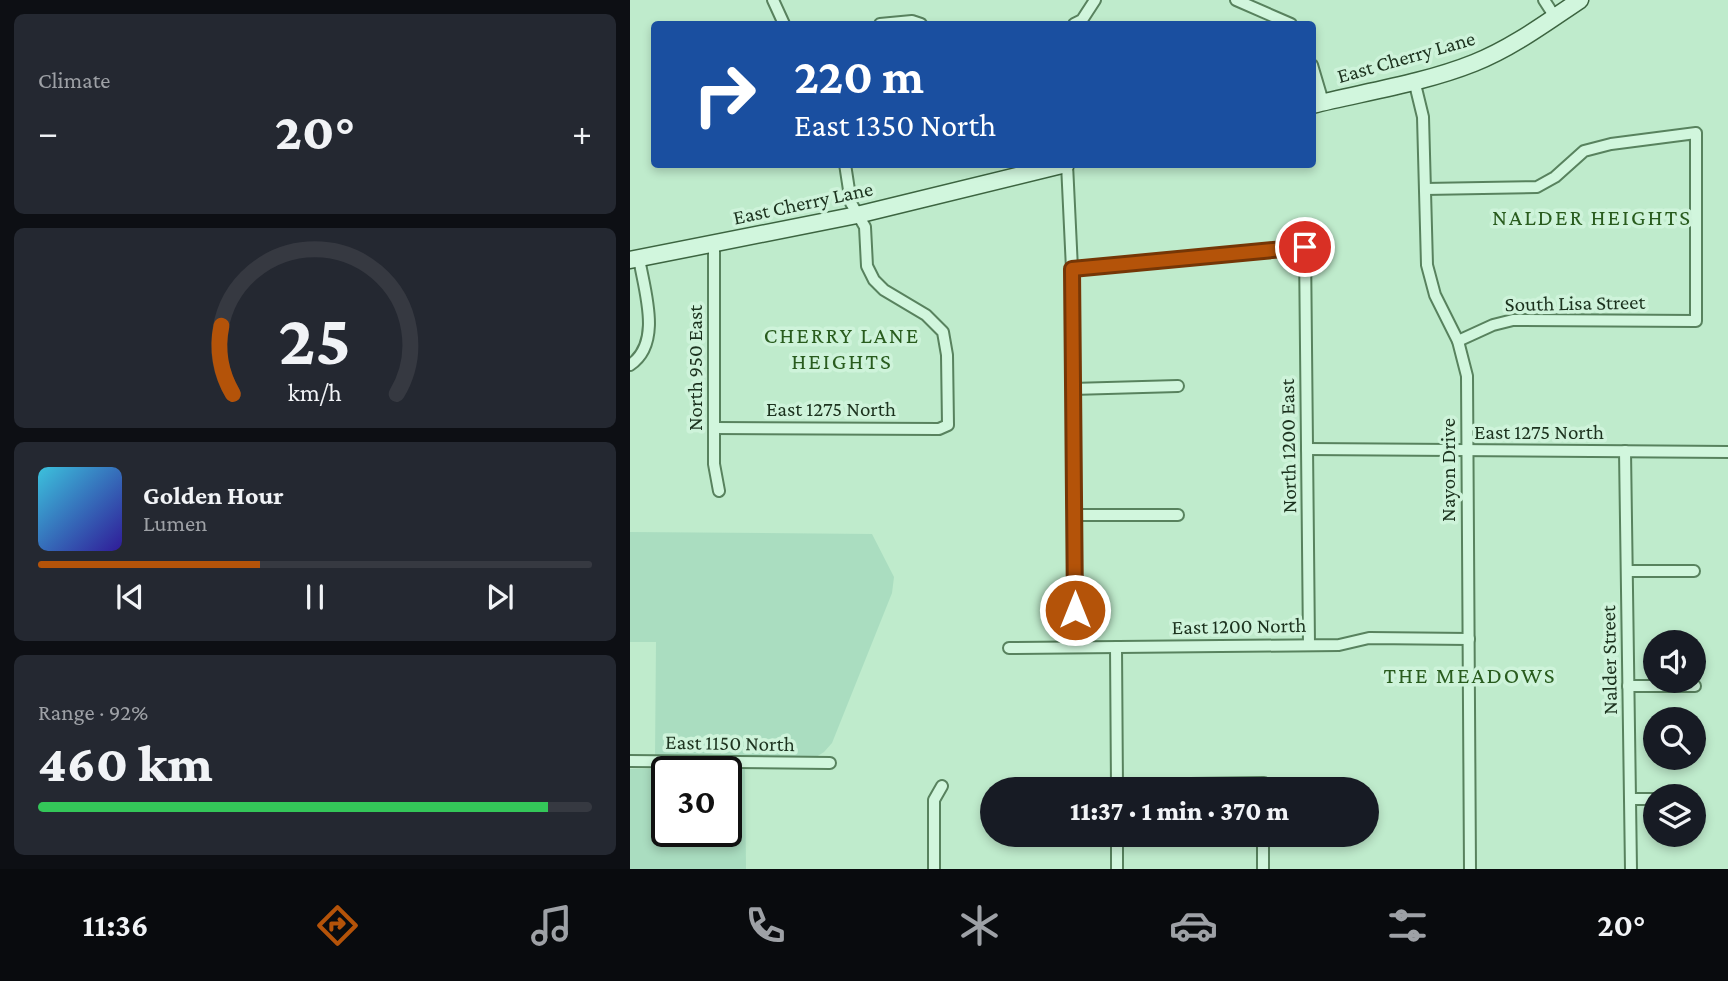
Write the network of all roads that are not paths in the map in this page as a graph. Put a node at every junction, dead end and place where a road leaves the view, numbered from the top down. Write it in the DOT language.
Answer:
graph roads {
  1 [pos="773,0"];
  2 [pos="1095,0"];
  3 [pos="1236,0"];
  4 [pos="1544,0"];
  5 [pos="1580,0"];
  6 [pos="1555,17"];
  7 [pos="783,21"];
  8 [pos="1079,21"];
  9 [pos="1284,21"];
  10 [pos="1414,80"];
  11 [pos="1318,104"];
  12 [pos="846,168"];
  13 [pos="1050,168"];
  14 [pos="1066,168"];
  15 [pos="1425,189"];
  16 [pos="857,215"];
  17 [pos="714,243"];
  18 [pos="634,259"];
  19 [pos="1072,269"];
  20 [pos="1458,341"];
  21 [pos="630,365"];
  22 [pos="1178,386"];
  23 [pos="1072,389"];
  24 [pos="714,428"];
  25 [pos="1307,449"];
  26 [pos="1468,450"];
  27 [pos="1625,451"];
  28 [pos="1728,452"];
  29 [pos="719,491"];
  30 [pos="1074,515"];
  31 [pos="1178,515"];
  32 [pos="1627,571"];
  33 [pos="1694,571"];
  34 [pos="1469,639"];
  35 [pos="1309,645"];
  36 [pos="1074,647"];
  37 [pos="1116,647"];
  38 [pos="1009,648"];
  39 [pos="1628,686"];
  40 [pos="1643,686"];
  41 [pos="630,761"];
  42 [pos="830,763"];
  43 [pos="1117,777"];
  44 [pos="942,786"];
  45 [pos="1630,799"];
  46 [pos="1643,799"];
  47 [pos="1117,847"];
  48 [pos="1264,847"];
  49 [pos="934,869"];
  50 [pos="1117,869"];
  51 [pos="1263,869"];
  52 [pos="1470,869"];
  53 [pos="1631,869"];
  1 -- 7 [label="street"];
  2 -- 8 [label="street"];
  3 -- 9 [label="street"];
  4 -- 6 [label="street"];
  5 -- 6 [label="street, East Cherry Lane"];
  6 -- 10 [label="street, East Cherry Lane"];
  10 -- 11 [label="street, East Cherry Lane"];
  10 -- 15 [label="street, Nayon Drive"];
  12 -- 16 [label="street"];
  13 -- 16 [label="street, East Cherry Lane"];
  14 -- 19 [label="street"];
  15 -- 20 [label="street, Nayon Drive"];
  15 -- 20 [label="street, South Lisa Street"];
  16 -- 17 [label="street, East Cherry Lane"];
  16 -- 24 [label="street, East 1275 North"];
  17 -- 18 [label="street, East Cherry Lane"];
  17 -- 24 [label="street, North 950 East"];
  18 -- 21 [label="street"];
  19 -- 23 [label="street"];
  19 -- 25 [label="street, North 1200 East"];
  20 -- 26 [label="street, Nayon Drive"];
  22 -- 23 [label="street"];
  23 -- 30 [label="street"];
  24 -- 29 [label="street, North 950 East"];
  25 -- 26 [label="street, East 1275 North"];
  25 -- 35 [label="street, North 1200 East"];
  26 -- 27 [label="street, East 1275 North"];
  26 -- 34 [label="street, Nayon Drive"];
  27 -- 28 [label="street, East 1275 North"];
  27 -- 32 [label="street, Nalder Street"];
  30 -- 31 [label="street"];
  30 -- 36 [label="street"];
  32 -- 33 [label="street"];
  32 -- 39 [label="street, Nalder Street"];
  34 -- 35 [label="street, East 1200 North"];
  34 -- 52 [label="street, Nayon Drive"];
  35 -- 37 [label="street, East 1200 North"];
  36 -- 37 [label="street, East 1200 North"];
  36 -- 38 [label="street, East 1200 North"];
  37 -- 43 [label="street"];
  39 -- 40 [label="street"];
  39 -- 45 [label="street, Nalder Street"];
  41 -- 42 [label="street, East 1150 North"];
  44 -- 49 [label="street"];
  45 -- 46 [label="street"];
  45 -- 53 [label="street, Nalder Street"];
  47 -- 50 [label="street"];
  48 -- 51 [label="street"];
}
